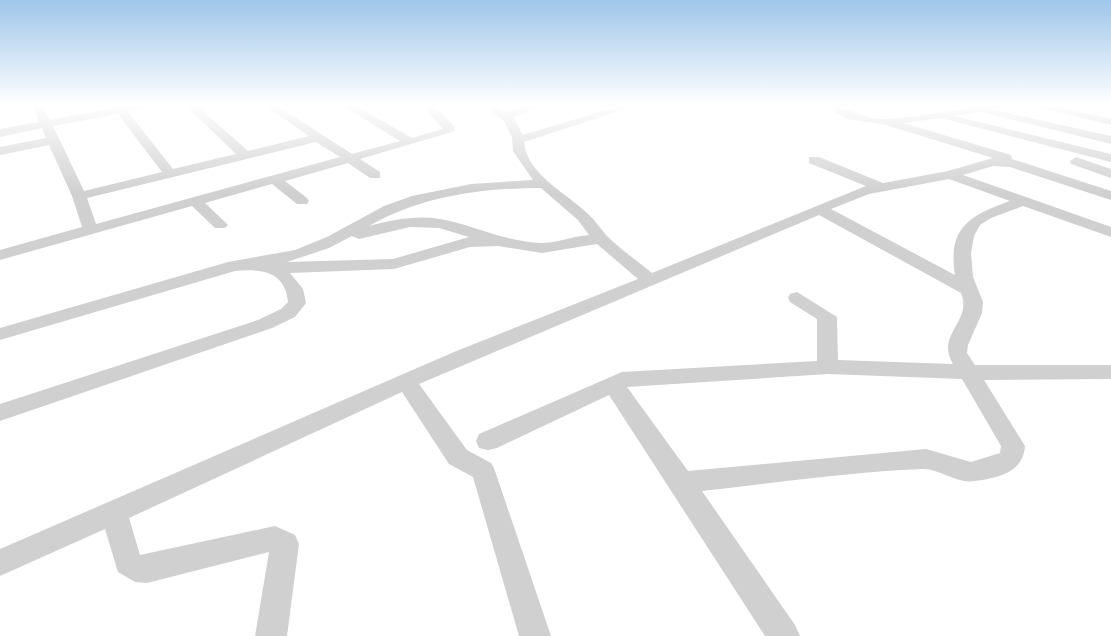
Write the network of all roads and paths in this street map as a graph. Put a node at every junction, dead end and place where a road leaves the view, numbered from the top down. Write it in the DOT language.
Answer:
graph roads {
  1 [pos="51,135"];
  2 [pos="140,135"];
  3 [pos="223,135"];
  4 [pos="312,135"];
  5 [pos="398,135"];
  6 [pos="434,135"];
  7 [pos="517,135"];
  8 [pos="536,135"];
  9 [pos="930,135"];
  10 [pos="1018,135"];
  11 [pos="1092,135"];
  12 [pos="317,138"];
  13 [pos="54,140"];
  14 [pos="518,140"];
  15 [pos="1111,140"];
  16 [pos="411,142"];
  17 [pos="0,151"];
  18 [pos="246,156"];
  19 [pos="1111,158"];
  20 [pos="348,159"];
  21 [pos="814,160"];
  22 [pos="1076,161"];
  23 [pos="1011,163"];
  24 [pos="170,174"];
  25 [pos="950,174"];
  26 [pos="1111,174"];
  27 [pos="375,175"];
  28 [pos="274,179"];
  29 [pos="544,184"];
  30 [pos="881,187"];
  31 [pos="1111,196"];
  32 [pos="79,197"];
  33 [pos="194,200"];
  34 [pos="302,201"];
  35 [pos="1022,201"];
  36 [pos="819,209"];
  37 [pos="220,225"];
  38 [pos="90,228"];
  39 [pos="1111,232"];
  40 [pos="601,239"];
  41 [pos="493,241"];
  42 [pos="324,244"];
  43 [pos="0,255"];
  44 [pos="267,266"];
  45 [pos="650,280"];
  46 [pos="968,289"];
  47 [pos="797,298"];
  48 [pos="0,334"];
  49 [pos="828,367"];
  50 [pos="967,371"];
  51 [pos="1111,372"];
  52 [pos="406,382"];
  53 [pos="616,383"];
  54 [pos="0,413"];
  55 [pos="488,440"];
  56 [pos="682,482"];
  57 [pos="114,512"];
  58 [pos="0,563"];
  59 [pos="271,636"];
  60 [pos="535,636"];
  61 [pos="784,636"];
  1 -- 13 [label="street"];
  2 -- 24 [label="street"];
  3 -- 18 [label="street"];
  4 -- 12 [label="street"];
  5 -- 16 [label="street"];
  6 -- 16 [label="street"];
  7 -- 14 [label="street"];
  8 -- 14 [label="street"];
  9 -- 23 [label="street"];
  10 -- 19 [label="street"];
  11 -- 15 [label="street"];
  12 -- 18 [label="street"];
  12 -- 20 [label="street"];
  13 -- 17 [label="street"];
  13 -- 32 [label="street"];
  14 -- 29 [label="street"];
  16 -- 20 [label="street"];
  18 -- 24 [label="street"];
  20 -- 27 [label="street"];
  20 -- 28 [label="street"];
  21 -- 30 [label="street"];
  22 -- 26 [label="street"];
  23 -- 25 [label="street"];
  23 -- 31 [label="street"];
  24 -- 32 [label="street"];
  25 -- 30 [label="street"];
  25 -- 35 [label="street"];
  28 -- 33 [label="street"];
  28 -- 34 [label="street"];
  29 -- 40 [label="street"];
  29 -- 42 [label="street"];
  30 -- 36 [label="street"];
  32 -- 38 [label="street"];
  33 -- 37 [label="street"];
  33 -- 38 [label="street"];
  35 -- 39 [label="street"];
  35 -- 46 [label="street"];
  36 -- 45 [label="street"];
  36 -- 46 [label="street"];
  38 -- 43 [label="street"];
  40 -- 41 [label="street"];
  40 -- 45 [label="street"];
  41 -- 42 [label="street"];
  41 -- 44 [label="street"];
  42 -- 44 [label="street"];
  44 -- 48 [label="street"];
  44 -- 54 [label="street"];
  45 -- 52 [label="street"];
  46 -- 50 [label="street"];
  47 -- 49 [label="street"];
  49 -- 50 [label="street"];
  49 -- 53 [label="street"];
  50 -- 51 [label="street"];
  50 -- 56 [label="street"];
  52 -- 57 [label="street"];
  52 -- 60 [label="street"];
  53 -- 55 [label="street"];
  53 -- 56 [label="street"];
  56 -- 61 [label="street"];
  57 -- 58 [label="street"];
  57 -- 59 [label="street"];
}
